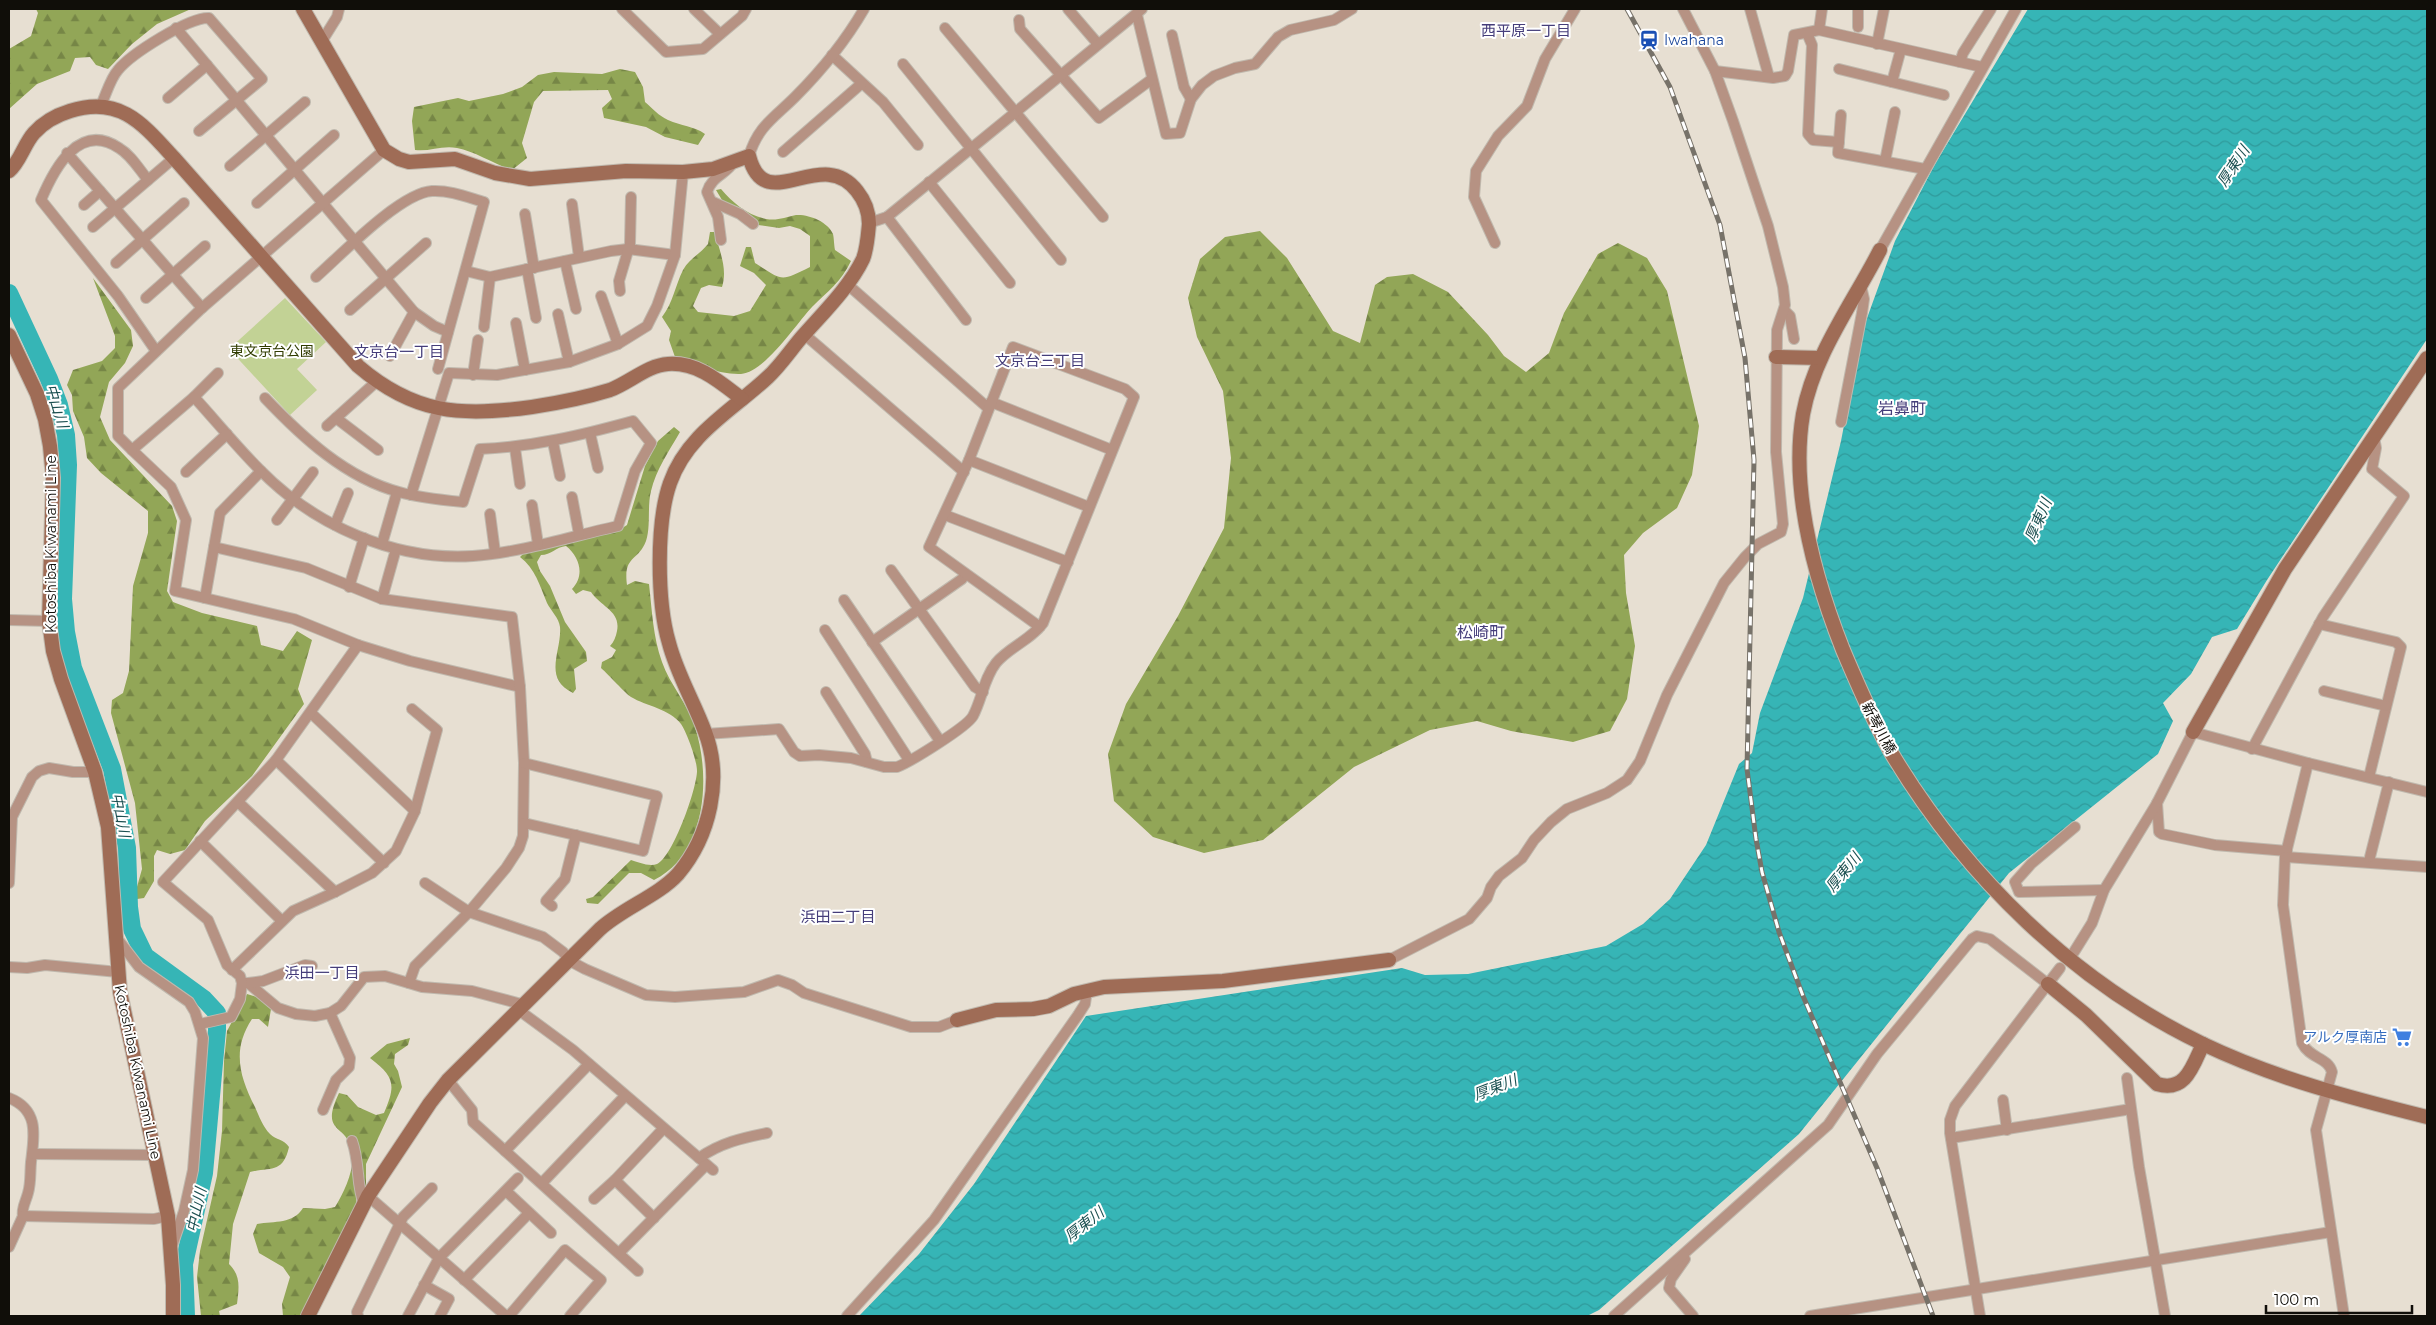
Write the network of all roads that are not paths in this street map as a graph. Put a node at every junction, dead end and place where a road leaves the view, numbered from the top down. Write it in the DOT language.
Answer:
graph roads {
  1 [pos="303,9"];
  2 [pos="339,9"];
  3 [pos="622,9"];
  4 [pos="694,9"];
  5 [pos="746,9"];
  6 [pos="864,9"];
  7 [pos="1068,9"];
  8 [pos="1352,9"];
  9 [pos="1575,9"];
  10 [pos="1683,9"];
  11 [pos="1750,9"];
  12 [pos="1822,9"];
  13 [pos="1858,9"];
  14 [pos="1884,9"];
  15 [pos="1991,9"];
  16 [pos="2016,9"];
  17 [pos="1140,12"];
  18 [pos="1019,20"];
  19 [pos="176,28"];
  20 [pos="944,28"];
  21 [pos="1858,28"];
  22 [pos="1819,30"];
  23 [pos="1808,32"];
  24 [pos="720,34"];
  25 [pos="1172,35"];
  26 [pos="322,41"];
  27 [pos="1098,44"];
  28 [pos="1877,44"];
  29 [pos="1901,49"];
  30 [pos="832,55"];
  31 [pos="1960,62"];
  32 [pos="903,64"];
  33 [pos="207,65"];
  34 [pos="1982,67"];
  35 [pos="1839,69"];
  36 [pos="1715,71"];
  37 [pos="1061,75"];
  38 [pos="1769,77"];
  39 [pos="1152,78"];
  40 [pos="1892,82"];
  41 [pos="861,84"];
  42 [pos="1944,95"];
  43 [pos="168,98"];
  44 [pos="1191,98"];
  45 [pos="236,100"];
  46 [pos="305,102"];
  47 [pos="101,105"];
  48 [pos="1895,112"];
  49 [pos="1014,113"];
  50 [pos="1841,115"];
  51 [pos="199,132"];
  52 [pos="266,135"];
  53 [pos="334,135"];
  54 [pos="1839,142"];
  55 [pos="918,145"];
  56 [pos="971,148"];
  57 [pos="384,150"];
  58 [pos="783,152"];
  59 [pos="67,153"];
  60 [pos="749,156"];
  61 [pos="174,158"];
  62 [pos="735,160"];
  63 [pos="1885,161"];
  64 [pos="230,166"];
  65 [pos="295,169"];
  66 [pos="1925,169"];
  67 [pos="9,172"];
  68 [pos="683,172"];
  69 [pos="148,180"];
  70 [pos="929,182"];
  71 [pos="100,192"];
  72 [pos="631,197"];
  73 [pos="713,202"];
  74 [pos="184,203"];
  75 [pos="257,203"];
  76 [pos="323,203"];
  77 [pos="572,204"];
  78 [pos="84,205"];
  79 [pos="114,209"];
  80 [pos="525,214"];
  81 [pos="887,216"];
  82 [pos="1103,217"];
  83 [pos="869,223"];
  84 [pos="753,224"];
  85 [pos="93,227"];
  86 [pos="142,240"];
  87 [pos="721,240"];
  88 [pos="355,242"];
  89 [pos="426,243"];
  90 [pos="1495,243"];
  91 [pos="205,246"];
  92 [pos="628,250"];
  93 [pos="1880,250"];
  94 [pos="675,255"];
  95 [pos="260,257"];
  96 [pos="579,258"];
  97 [pos="1061,260"];
  98 [pos="565,261"];
  99 [pos="116,263"];
  100 [pos="530,268"];
  101 [pos="466,271"];
  102 [pos="173,274"];
  103 [pos="316,277"];
  104 [pos="490,277"];
  105 [pos="386,278"];
  106 [pos="1010,283"];
  107 [pos="847,284"];
  108 [pos="1862,286"];
  109 [pos="620,291"];
  110 [pos="601,296"];
  111 [pos="146,298"];
  112 [pos="202,308"];
  113 [pos="576,309"];
  114 [pos="350,310"];
  115 [pos="1784,310"];
  116 [pos="414,312"];
  117 [pos="558,314"];
  118 [pos="536,318"];
  119 [pos="966,320"];
  120 [pos="516,323"];
  121 [pos="484,327"];
  122 [pos="448,332"];
  123 [pos="804,334"];
  124 [pos="9,335"];
  125 [pos="1794,339"];
  126 [pos="478,340"];
  127 [pos="618,344"];
  128 [pos="156,350"];
  129 [pos="390,356"];
  130 [pos="1776,357"];
  131 [pos="1820,358"];
  132 [pos="2427,358"];
  133 [pos="569,362"];
  134 [pos="438,369"];
  135 [pos="525,370"];
  136 [pos="218,373"];
  137 [pos="473,375"];
  138 [pos="376,382"];
  139 [pos="194,397"];
  140 [pos="265,398"];
  141 [pos="742,399"];
  142 [pos="990,405"];
  143 [pos="437,408"];
  144 [pos="336,418"];
  145 [pos="1840,422"];
  146 [pos="327,426"];
  147 [pos="590,433"];
  148 [pos="227,434"];
  149 [pos="2374,437"];
  150 [pos="552,442"];
  151 [pos="515,448"];
  152 [pos="132,450"];
  153 [pos="378,450"];
  154 [pos="1112,450"];
  155 [pos="969,460"];
  156 [pos="598,468"];
  157 [pos="261,471"];
  158 [pos="186,472"];
  159 [pos="313,472"];
  160 [pos="964,472"];
  161 [pos="560,476"];
  162 [pos="520,484"];
  163 [pos="397,492"];
  164 [pos="348,493"];
  165 [pos="411,495"];
  166 [pos="572,497"];
  167 [pos="294,498"];
  168 [pos="532,505"];
  169 [pos="1089,507"];
  170 [pos="490,514"];
  171 [pos="945,515"];
  172 [pos="277,520"];
  173 [pos="335,525"];
  174 [pos="579,534"];
  175 [pos="364,538"];
  176 [pos="382,544"];
  177 [pos="538,544"];
  178 [pos="214,547"];
  179 [pos="396,549"];
  180 [pos="495,552"];
  181 [pos="1068,562"];
  182 [pos="891,570"];
  183 [pos="965,574"];
  184 [pos="350,587"];
  185 [pos="205,598"];
  186 [pos="382,599"];
  187 [pos="844,600"];
  188 [pos="919,609"];
  189 [pos="9,620"];
  190 [pos="49,621"];
  191 [pos="2319,624"];
  192 [pos="1040,627"];
  193 [pos="825,630"];
  194 [pos="872,642"];
  195 [pos="358,644"];
  196 [pos="520,688"];
  197 [pos="2324,691"];
  198 [pos="826,692"];
  199 [pos="983,692"];
  200 [pos="2386,706"];
  201 [pos="412,710"];
  202 [pos="311,713"];
  203 [pos="2193,732"];
  204 [pos="706,734"];
  205 [pos="940,741"];
  206 [pos="2252,749"];
  207 [pos="276,760"];
  208 [pos="909,760"];
  209 [pos="867,762"];
  210 [pos="524,763"];
  211 [pos="2308,764"];
  212 [pos="95,772"];
  213 [pos="2369,777"];
  214 [pos="2389,782"];
  215 [pos="2427,792"];
  216 [pos="238,802"];
  217 [pos="2157,803"];
  218 [pos="415,812"];
  219 [pos="10,817"];
  220 [pos="524,823"];
  221 [pos="2076,827"];
  222 [pos="576,835"];
  223 [pos="200,841"];
  224 [pos="2286,854"];
  225 [pos="2370,857"];
  226 [pos="384,863"];
  227 [pos="2427,867"];
  228 [pos="9,883"];
  229 [pos="425,883"];
  230 [pos="2104,890"];
  231 [pos="335,892"];
  232 [pos="552,906"];
  233 [pos="468,912"];
  234 [pos="281,920"];
  235 [pos="114,934"];
  236 [pos="2074,952"];
  237 [pos="1389,960"];
  238 [pos="570,961"];
  239 [pos="312,966"];
  240 [pos="9,967"];
  241 [pos="2060,968"];
  242 [pos="232,970"];
  243 [pos="118,972"];
  244 [pos="245,983"];
  245 [pos="409,983"];
  246 [pos="2048,984"];
  247 [pos="1087,990"];
  248 [pos="523,1008"];
  249 [pos="330,1014"];
  250 [pos="958,1020"];
  251 [pos="205,1024"];
  252 [pos="2203,1044"];
  253 [pos="589,1064"];
  254 [pos="2127,1078"];
  255 [pos="448,1080"];
  256 [pos="2327,1090"];
  257 [pos="626,1096"];
  258 [pos="9,1098"];
  259 [pos="2003,1100"];
  260 [pos="323,1110"];
  261 [pos="2125,1110"];
  262 [pos="2427,1117"];
  263 [pos="663,1129"];
  264 [pos="2007,1130"];
  265 [pos="766,1133"];
  266 [pos="1951,1138"];
  267 [pos="352,1140"];
  268 [pos="505,1151"];
  269 [pos="33,1154"];
  270 [pos="155,1155"];
  271 [pos="706,1164"];
  272 [pos="518,1178"];
  273 [pos="615,1180"];
  274 [pos="542,1183"];
  275 [pos="432,1188"];
  276 [pos="506,1191"];
  277 [pos="594,1198"];
  278 [pos="366,1200"];
  279 [pos="529,1213"];
  280 [pos="23,1216"];
  281 [pos="168,1216"];
  282 [pos="654,1218"];
  283 [pos="401,1225"];
  284 [pos="13,1228"];
  285 [pos="2330,1232"];
  286 [pos="551,1233"];
  287 [pos="9,1247"];
  288 [pos="171,1248"];
  289 [pos="1688,1251"];
  290 [pos="619,1252"];
  291 [pos="439,1258"];
  292 [pos="2156,1259"];
  293 [pos="638,1271"];
  294 [pos="464,1280"];
  295 [pos="424,1285"];
  296 [pos="1975,1288"];
  297 [pos="173,1316"];
  298 [pos="308,1316"];
  299 [pos="358,1316"];
  300 [pos="408,1316"];
  301 [pos="440,1316"];
  302 [pos="507,1316"];
  303 [pos="570,1316"];
  304 [pos="847,1316"];
  305 [pos="1614,1316"];
  306 [pos="1694,1316"];
  307 [pos="1810,1316"];
  308 [pos="1980,1316"];
  309 [pos="2165,1316"];
  310 [pos="2344,1316"];
  1 -- 26 [label="street"];
  2 -- 26 [label="street"];
  3 -- 24 [label="street"];
  4 -- 24 [label="street"];
  5 -- 24 [label="street"];
  6 -- 30 [label="street"];
  7 -- 27 [label="street"];
  8 -- 44 [label="street"];
  9 -- 90 [label="street"];
  10 -- 36 [label="street"];
  11 -- 38 [label="street"];
  12 -- 22 [label="street"];
  13 -- 21 [label="street"];
  14 -- 28 [label="street"];
  15 -- 31 [label="street"];
  16 -- 34 [label="street"];
  17 -- 27 [label="street"];
  17 -- 39 [label="street"];
  18 -- 37 [label="street"];
  19 -- 33 [label="street"];
  19 -- 45 [label="street"];
  19 -- 47 [label="street"];
  20 -- 49 [label="street"];
  22 -- 23 [label="street"];
  22 -- 28 [label="street"];
  23 -- 38 [label="street"];
  23 -- 54 [label="street"];
  25 -- 44 [label="street"];
  26 -- 57 [label="street"];
  27 -- 37 [label="street"];
  28 -- 29 [label="street"];
  29 -- 31 [label="street"];
  29 -- 40 [label="street"];
  30 -- 41 [label="street"];
  30 -- 60 [label="street"];
  31 -- 34 [label="street"];
  32 -- 56 [label="street"];
  33 -- 43 [label="street"];
  33 -- 45 [label="street"];
  34 -- 66 [label="street"];
  35 -- 40 [label="street"];
  36 -- 38 [label="street"];
  36 -- 115 [label="street"];
  37 -- 39 [label="street"];
  37 -- 49 [label="street"];
  39 -- 44 [label="street"];
  40 -- 42 [label="street"];
  41 -- 55 [label="street"];
  41 -- 58 [label="street"];
  45 -- 51 [label="street"];
  45 -- 52 [label="street"];
  46 -- 52 [label="street"];
  47 -- 61 [label="street"];
  47 -- 67 [label="street"];
  48 -- 63 [label="street"];
  49 -- 56 [label="street"];
  49 -- 82 [label="street"];
  50 -- 54 [label="street"];
  52 -- 64 [label="street"];
  52 -- 65 [label="street"];
  53 -- 65 [label="street"];
  54 -- 63 [label="street"];
  56 -- 70 [label="street"];
  56 -- 97 [label="street"];
  57 -- 68 [label="street"];
  57 -- 76 [label="street"];
  59 -- 69 [label="street"];
  59 -- 71 [label="street"];
  59 -- 128 [label="street"];
  60 -- 62 [label="street"];
  60 -- 83 [label="street"];
  61 -- 69 [label="street"];
  61 -- 95 [label="street"];
  62 -- 68 [label="street"];
  62 -- 73 [label="street"];
  63 -- 66 [label="street"];
  65 -- 75 [label="street"];
  65 -- 76 [label="street"];
  66 -- 93 [label="street"];
  68 -- 94 [label="street"];
  69 -- 79 [label="street"];
  70 -- 81 [label="street"];
  70 -- 106 [label="street"];
  71 -- 78 [label="street"];
  71 -- 79 [label="street"];
  72 -- 92 [label="street"];
  73 -- 84 [label="street"];
  73 -- 87 [label="street"];
  74 -- 86 [label="street"];
  76 -- 88 [label="street"];
  76 -- 95 [label="street"];
  77 -- 96 [label="street"];
  79 -- 85 [label="street"];
  79 -- 86 [label="street"];
  80 -- 100 [label="street"];
  81 -- 83 [label="street"];
  81 -- 119 [label="street"];
  83 -- 107 [label="street"];
  86 -- 99 [label="street"];
  86 -- 102 [label="street"];
  88 -- 101 [label="street"];
  88 -- 103 [label="street"];
  88 -- 105 [label="street"];
  89 -- 105 [label="street"];
  91 -- 102 [label="street"];
  92 -- 94 [label="street"];
  92 -- 96 [label="street"];
  92 -- 109 [label="street"];
  93 -- 108 [label="street, 新琴川橋"];
  94 -- 127 [label="street"];
  95 -- 112 [label="street"];
  95 -- 138 [label="street"];
  96 -- 98 [label="street"];
  98 -- 100 [label="street"];
  98 -- 113 [label="street"];
  100 -- 104 [label="street"];
  100 -- 118 [label="street"];
  101 -- 104 [label="street"];
  101 -- 122 [label="street"];
  102 -- 111 [label="street"];
  102 -- 112 [label="street"];
  104 -- 121 [label="street"];
  105 -- 114 [label="street"];
  105 -- 116 [label="street"];
  107 -- 123 [label="street"];
  107 -- 142 [label="street"];
  108 -- 131 [label="street, 新琴川橋"];
  108 -- 145 [label="street"];
  110 -- 127 [label="street"];
  112 -- 128 [label="street"];
  115 -- 125 [label="street"];
  115 -- 130 [label="street"];
  116 -- 122 [label="street"];
  116 -- 129 [label="street"];
  117 -- 133 [label="street"];
  120 -- 135 [label="street"];
  122 -- 134 [label="street"];
  123 -- 141 [label="street"];
  123 -- 160 [label="street"];
  124 -- 190 [label="street, Kotoshiba Kiwanami Line"];
  126 -- 137 [label="street"];
  127 -- 133 [label="street"];
  128 -- 152 [label="street"];
  130 -- 131 [label="street"];
  130 -- 237 [label="street"];
  131 -- 252 [label="street, 新琴川橋"];
  132 -- 149 [label="street"];
  133 -- 135 [label="street"];
  135 -- 137 [label="street"];
  136 -- 139 [label="street"];
  137 -- 143 [label="street"];
  138 -- 143 [label="street"];
  138 -- 144 [label="street"];
  139 -- 148 [label="street"];
  139 -- 152 [label="street"];
  140 -- 163 [label="street"];
  141 -- 143 [label="street"];
  141 -- 204 [label="street"];
  142 -- 154 [label="street"];
  142 -- 154 [label="street"];
  142 -- 155 [label="street"];
  143 -- 165 [label="street"];
  144 -- 146 [label="street"];
  144 -- 153 [label="street"];
  147 -- 150 [label="street"];
  147 -- 156 [label="street"];
  147 -- 174 [label="street"];
  148 -- 157 [label="street"];
  148 -- 158 [label="street"];
  149 -- 191 [label="street"];
  149 -- 203 [label="street"];
  150 -- 151 [label="street"];
  150 -- 161 [label="street"];
  151 -- 162 [label="street"];
  151 -- 165 [label="street"];
  152 -- 185 [label="street"];
  154 -- 169 [label="street"];
  155 -- 160 [label="street"];
  155 -- 169 [label="street"];
  157 -- 167 [label="street"];
  157 -- 178 [label="street"];
  159 -- 167 [label="street"];
  160 -- 171 [label="street"];
  163 -- 165 [label="street"];
  163 -- 176 [label="street"];
  164 -- 173 [label="street"];
  166 -- 174 [label="street"];
  167 -- 172 [label="street"];
  167 -- 173 [label="street"];
  168 -- 177 [label="street"];
  169 -- 181 [label="street"];
  170 -- 180 [label="street"];
  171 -- 181 [label="street"];
  171 -- 183 [label="street"];
  173 -- 175 [label="street"];
  174 -- 177 [label="street"];
  175 -- 176 [label="street"];
  175 -- 184 [label="street"];
  176 -- 179 [label="street"];
  177 -- 180 [label="street"];
  178 -- 184 [label="street"];
  178 -- 185 [label="street"];
  179 -- 180 [label="street"];
  179 -- 186 [label="street"];
  181 -- 192 [label="street"];
  182 -- 188 [label="street"];
  183 -- 188 [label="street"];
  183 -- 192 [label="street"];
  184 -- 186 [label="street"];
  185 -- 195 [label="street"];
  186 -- 196 [label="street"];
  187 -- 194 [label="street"];
  188 -- 194 [label="street"];
  188 -- 199 [label="street"];
  189 -- 190 [label="street"];
  190 -- 212 [label="street, Kotoshiba Kiwanami Line"];
  191 -- 200 [label="street"];
  191 -- 206 [label="street"];
  192 -- 199 [label="street"];
  193 -- 208 [label="street"];
  194 -- 205 [label="street"];
  195 -- 196 [label="street"];
  195 -- 202 [label="street"];
  196 -- 210 [label="street"];
  197 -- 200 [label="street"];
  198 -- 209 [label="street"];
  199 -- 205 [label="street"];
  200 -- 213 [label="street"];
  201 -- 218 [label="street"];
  202 -- 207 [label="street"];
  202 -- 218 [label="street"];
  203 -- 206 [label="street"];
  203 -- 217 [label="street"];
  204 -- 209 [label="street"];
  204 -- 238 [label="street"];
  205 -- 208 [label="street"];
  206 -- 211 [label="street"];
  207 -- 216 [label="street"];
  207 -- 226 [label="street"];
  208 -- 209 [label="street"];
  210 -- 220 [label="street"];
  210 -- 222 [label="street"];
  211 -- 213 [label="street"];
  211 -- 224 [label="street"];
  212 -- 219 [label="street"];
  212 -- 235 [label="street, Kotoshiba Kiwanami Line"];
  213 -- 214 [label="street"];
  214 -- 215 [label="street"];
  214 -- 225 [label="street"];
  216 -- 223 [label="street"];
  216 -- 231 [label="street"];
  217 -- 224 [label="street"];
  217 -- 230 [label="street"];
  218 -- 226 [label="street"];
  219 -- 228 [label="street"];
  220 -- 222 [label="street"];
  220 -- 233 [label="street"];
  221 -- 230 [label="street"];
  222 -- 232 [label="street"];
  223 -- 234 [label="street"];
  223 -- 242 [label="street"];
  224 -- 227 [label="street"];
  224 -- 256 [label="street"];
  226 -- 231 [label="street"];
  229 -- 233 [label="street"];
  230 -- 236 [label="street"];
  231 -- 234 [label="street"];
  233 -- 238 [label="street"];
  233 -- 245 [label="street"];
  234 -- 242 [label="street"];
  235 -- 243 [label="street, Kotoshiba Kiwanami Line"];
  235 -- 251 [label="street"];
  237 -- 247 [label="street"];
  238 -- 248 [label="street"];
  238 -- 250 [label="street"];
  239 -- 244 [label="street"];
  240 -- 243 [label="street"];
  241 -- 246 [label="street"];
  242 -- 244 [label="street"];
  243 -- 270 [label="street, Kotoshiba Kiwanami Line"];
  244 -- 249 [label="street"];
  244 -- 251 [label="street"];
  245 -- 248 [label="street"];
  245 -- 249 [label="street"];
  246 -- 252 [label="street"];
  246 -- 266 [label="street"];
  246 -- 289 [label="street"];
  247 -- 250 [label="street"];
  247 -- 304 [label="street"];
  248 -- 253 [label="street"];
  248 -- 255 [label="street"];
  249 -- 260 [label="street"];
  251 -- 288 [label="street"];
  252 -- 256 [label="street, 新琴川橋"];
  253 -- 257 [label="street"];
  253 -- 268 [label="street"];
  254 -- 292 [label="street"];
  255 -- 268 [label="street"];
  255 -- 278 [label="street"];
  256 -- 262 [label="street, 新琴川橋"];
  256 -- 285 [label="street"];
  257 -- 263 [label="street"];
  257 -- 274 [label="street"];
  258 -- 269 [label="street"];
  259 -- 264 [label="street"];
  261 -- 264 [label="street"];
  263 -- 271 [label="street"];
  263 -- 273 [label="street"];
  264 -- 266 [label="street"];
  265 -- 271 [label="street"];
  266 -- 296 [label="street"];
  267 -- 278 [label="street"];
  268 -- 274 [label="street"];
  269 -- 270 [label="street"];
  269 -- 280 [label="street"];
  270 -- 281 [label="street, Kotoshiba Kiwanami Line"];
  271 -- 282 [label="street"];
  272 -- 276 [label="street"];
  273 -- 277 [label="street"];
  273 -- 282 [label="street"];
  274 -- 290 [label="street"];
  275 -- 283 [label="street"];
  276 -- 279 [label="street"];
  276 -- 291 [label="street"];
  278 -- 283 [label="street"];
  278 -- 298 [label="street"];
  279 -- 286 [label="street"];
  279 -- 294 [label="street"];
  280 -- 281 [label="street"];
  280 -- 284 [label="street"];
  281 -- 288 [label="street, Kotoshiba Kiwanami Line"];
  282 -- 290 [label="street"];
  283 -- 291 [label="street"];
  283 -- 299 [label="street"];
  284 -- 287 [label="street"];
  285 -- 292 [label="street"];
  285 -- 310 [label="street"];
  288 -- 297 [label="street, Kotoshiba Kiwanami Line"];
  289 -- 305 [label="street"];
  289 -- 306 [label="street"];
  290 -- 293 [label="street"];
  291 -- 294 [label="street"];
  291 -- 295 [label="street"];
  292 -- 296 [label="street"];
  292 -- 309 [label="street"];
  294 -- 302 [label="street"];
  295 -- 300 [label="street"];
  295 -- 301 [label="street"];
  296 -- 307 [label="street"];
  296 -- 308 [label="street"];
  302 -- 303 [label="street"];
}
